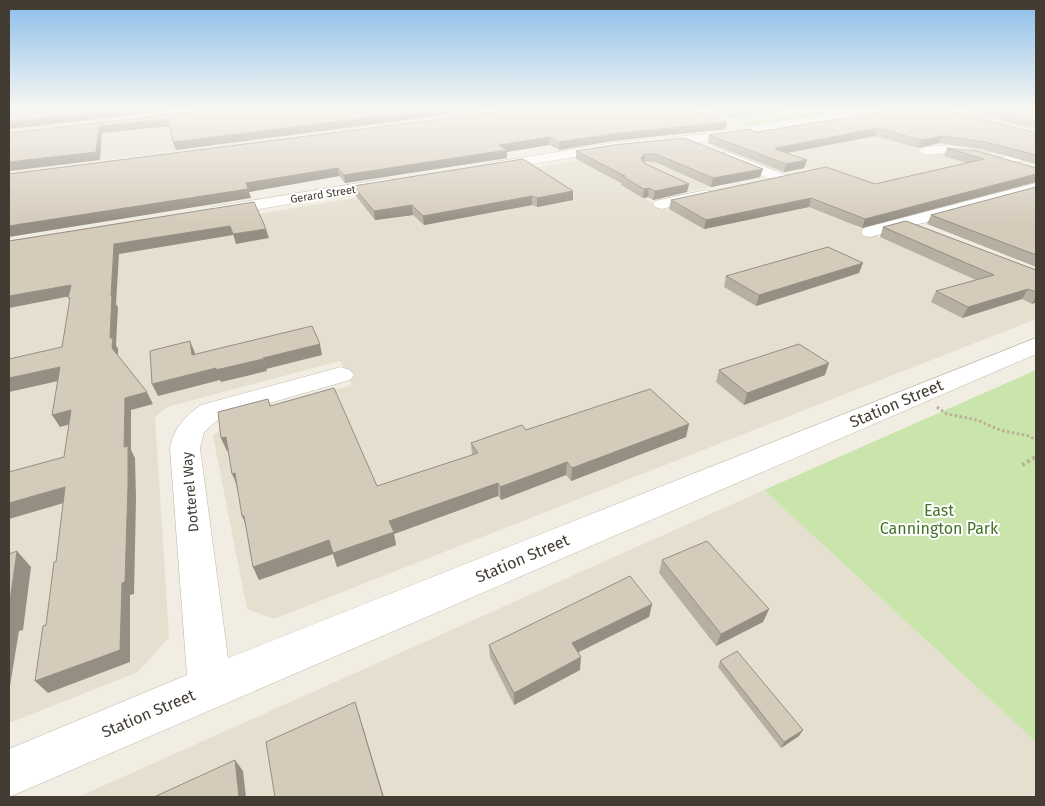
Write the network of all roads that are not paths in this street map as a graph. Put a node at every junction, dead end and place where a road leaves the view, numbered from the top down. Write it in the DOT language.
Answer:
graph roads {
  1 [pos="608,148"];
  2 [pos="705,148"];
  3 [pos="925,151"];
  4 [pos="1036,154"];
  5 [pos="1002,161"];
  6 [pos="478,169"];
  7 [pos="1028,169"];
  8 [pos="800,176"];
  9 [pos="783,179"];
  10 [pos="406,180"];
  11 [pos="683,183"];
  12 [pos="755,185"];
  13 [pos="1036,188"];
  14 [pos="661,204"];
  15 [pos="202,213"];
  16 [pos="906,224"];
  17 [pos="870,232"];
  18 [pos="932,234"];
  19 [pos="1036,344"];
  20 [pos="341,375"];
  21 [pos="210,687"];
  22 [pos="9,773"];
  1 -- 6 [label="street"];
  2 -- 9 [label="street"];
  3 -- 5 [label="street"];
  4 -- 5 [label="street"];
  5 -- 7 [label="street"];
  8 -- 9 [label="street"];
  9 -- 12 [label="street"];
  10 -- 15 [label="street, Gerard Street"];
  11 -- 14 [label="street"];
  13 -- 16 [label="street"];
  16 -- 17 [label="street"];
  16 -- 18 [label="street"];
  19 -- 21 [label="street, Station Street"];
  20 -- 21 [label="street, Dotterel Way"];
  21 -- 22 [label="street, Station Street"];
}
